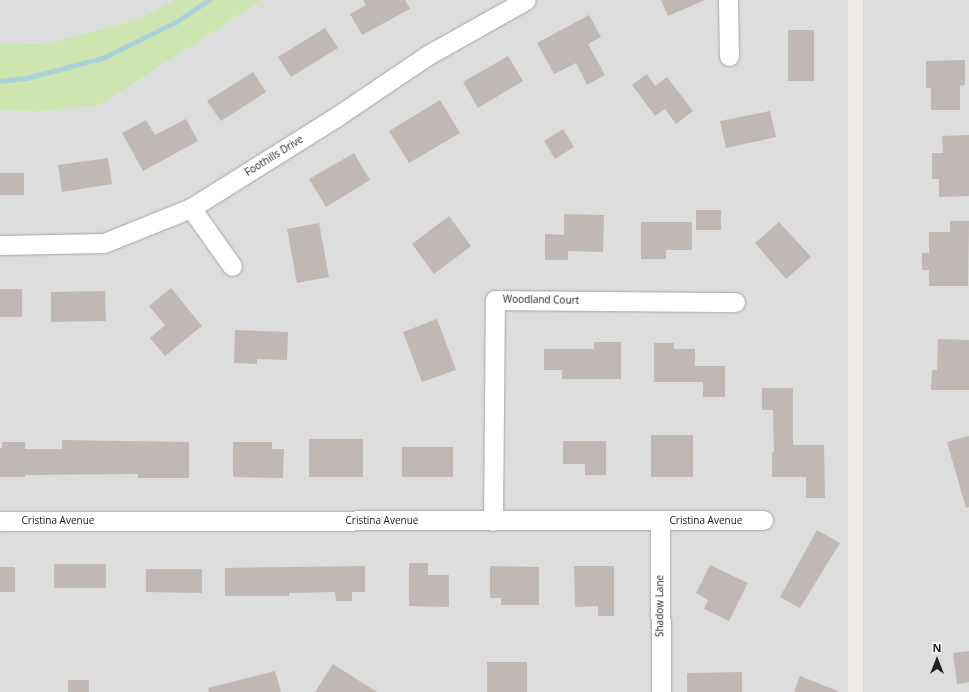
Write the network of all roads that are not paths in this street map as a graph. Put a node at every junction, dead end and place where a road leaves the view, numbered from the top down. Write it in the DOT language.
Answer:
graph roads {
  1 [pos="526,0"];
  2 [pos="728,0"];
  3 [pos="730,56"];
  4 [pos="191,208"];
  5 [pos="0,245"];
  6 [pos="232,266"];
  7 [pos="735,302"];
  8 [pos="763,520"];
  9 [pos="0,521"];
  10 [pos="493,521"];
  11 [pos="660,521"];
  12 [pos="660,692"];
  1 -- 4 [label="street, Foothills Drive"];
  2 -- 3 [label="street"];
  4 -- 5 [label="street, Foothills Drive"];
  4 -- 6 [label="street"];
  7 -- 10 [label="street, Woodland Court"];
  8 -- 11 [label="street, Cristina Avenue"];
  9 -- 10 [label="street, Cristina Avenue"];
  10 -- 11 [label="street, Cristina Avenue"];
  11 -- 12 [label="street, Shadow Lane"];
}
